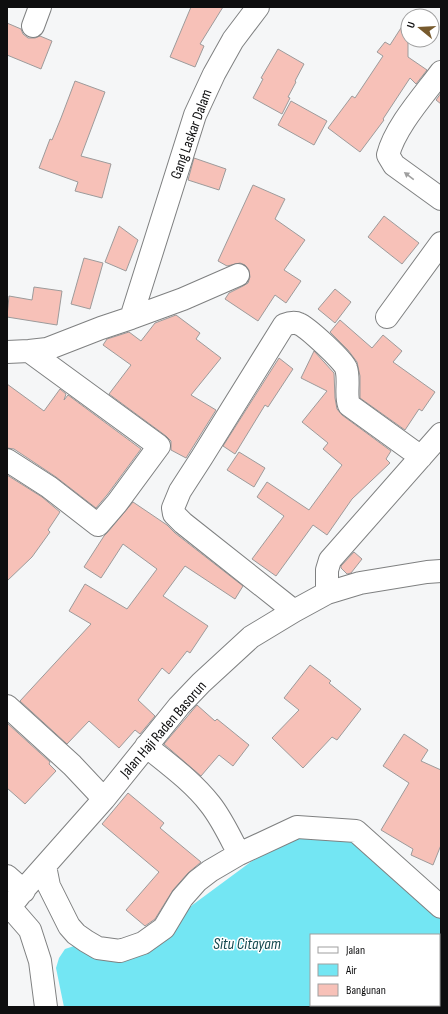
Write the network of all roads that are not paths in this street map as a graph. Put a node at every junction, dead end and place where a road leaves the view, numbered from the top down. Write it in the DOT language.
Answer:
graph roads {
  1 [pos="258,7"];
  2 [pos="441,72"];
  3 [pos="441,199"];
  4 [pos="441,243"];
  5 [pos="238,276"];
  6 [pos="387,317"];
  7 [pos="131,318"];
  8 [pos="28,351"];
  9 [pos="7,352"];
  10 [pos="441,434"];
  11 [pos="421,457"];
  12 [pos="7,460"];
  13 [pos="441,571"];
  14 [pos="327,593"];
  15 [pos="294,611"];
  16 [pos="7,706"];
  17 [pos="146,746"];
  18 [pos="104,798"];
  19 [pos="239,854"];
  20 [pos="43,868"];
  21 [pos="7,876"];
  22 [pos="25,889"];
  23 [pos="441,907"];
  24 [pos="9,909"];
  25 [pos="46,1007"];
  1 -- 7 [label="street, Gang Laskar Dalam"];
  3 -- 2 [label="street, one-way"];
  4 -- 6 [label="street"];
  5 -- 7 [label="street"];
  7 -- 8 [label="street"];
  8 -- 9 [label="street"];
  8 -- 12 [label="street"];
  10 -- 11 [label="street"];
  11 -- 14 [label="street"];
  11 -- 15 [label="street"];
  13 -- 14 [label="street, Jalan Haji Raden Basorun"];
  14 -- 15 [label="street, Jalan Haji Raden Basorun"];
  15 -- 17 [label="street, Jalan Haji Raden Basorun"];
  16 -- 18 [label="street"];
  17 -- 18 [label="street, Jalan Haji Raden Basorun"];
  17 -- 19 [label="street"];
  18 -- 20 [label="street, Jalan Haji Raden Basorun"];
  19 -- 20 [label="street"];
  19 -- 23 [label="street"];
  20 -- 22 [label="street, Jalan Haji Raden Basorun"];
  21 -- 22 [label="street"];
  22 -- 24 [label="street, Jalan Haji Raden Basorun"];
  24 -- 25 [label="street"];
}
